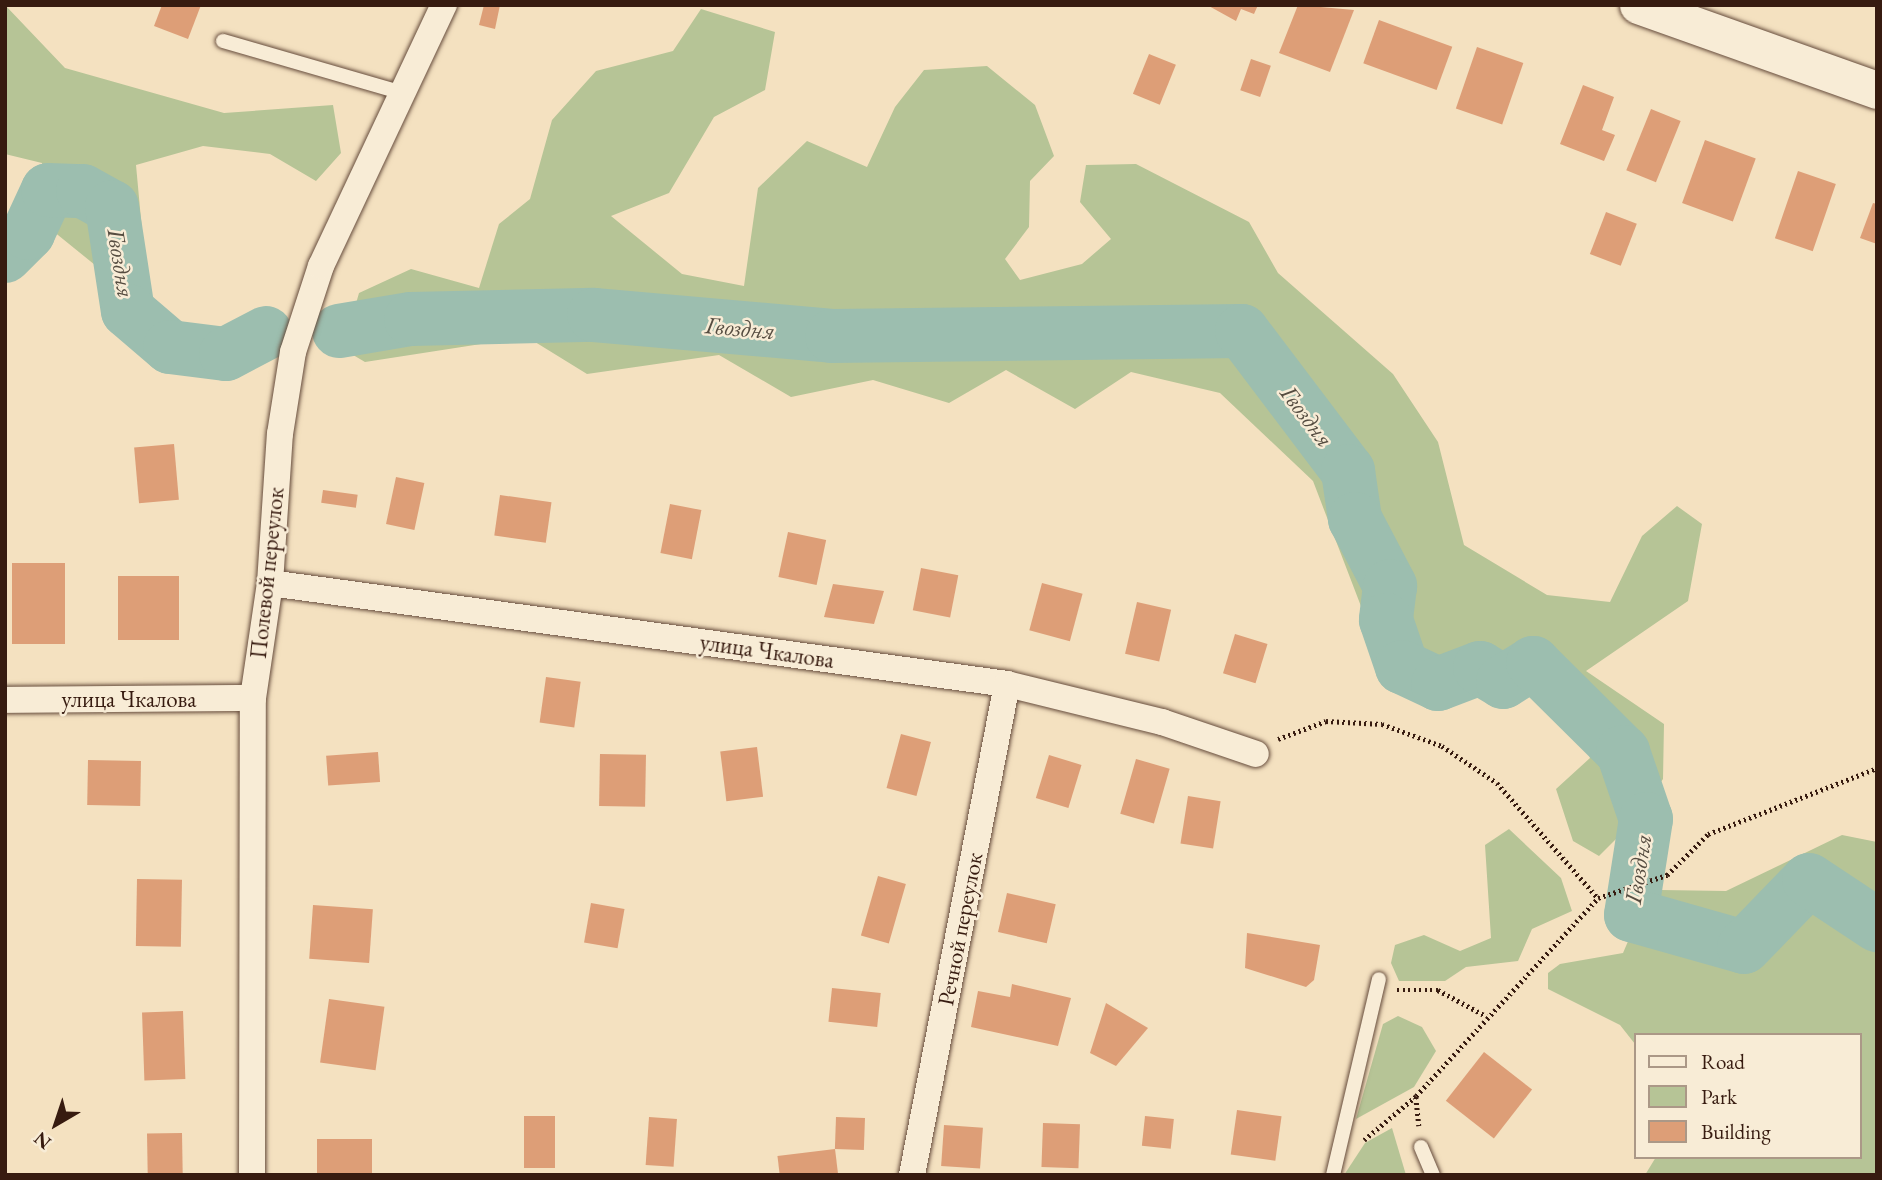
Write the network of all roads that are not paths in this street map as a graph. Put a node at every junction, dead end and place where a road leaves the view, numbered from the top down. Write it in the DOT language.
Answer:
graph roads {
  1 [pos="444,5"];
  2 [pos="1638,5"];
  3 [pos="223,41"];
  4 [pos="1877,90"];
  5 [pos="407,94"];
  6 [pos="270,583"];
  7 [pos="1007,684"];
  8 [pos="253,698"];
  9 [pos="5,699"];
  10 [pos="1256,754"];
  11 [pos="1377,986"];
  12 [pos="1421,1147"];
  13 [pos="1335,1168"];
  14 [pos="252,1175"];
  15 [pos="912,1175"];
  16 [pos="1433,1175"];
  1 -- 5 [label="street, Полевой переулок"];
  2 -- 4 [label="main road"];
  3 -- 5 [label="lane"];
  5 -- 6 [label="street, Полевой переулок"];
  6 -- 7 [label="street, улица Чкалова"];
  6 -- 8 [label="street, Полевой переулок"];
  7 -- 10 [label="street, улица Чкалова"];
  7 -- 15 [label="street, Речной переулок"];
  8 -- 9 [label="street, улица Чкалова"];
  8 -- 14 [label="street, Полевой переулок"];
  11 -- 13 [label="lane"];
  12 -- 16 [label="lane"];
}
